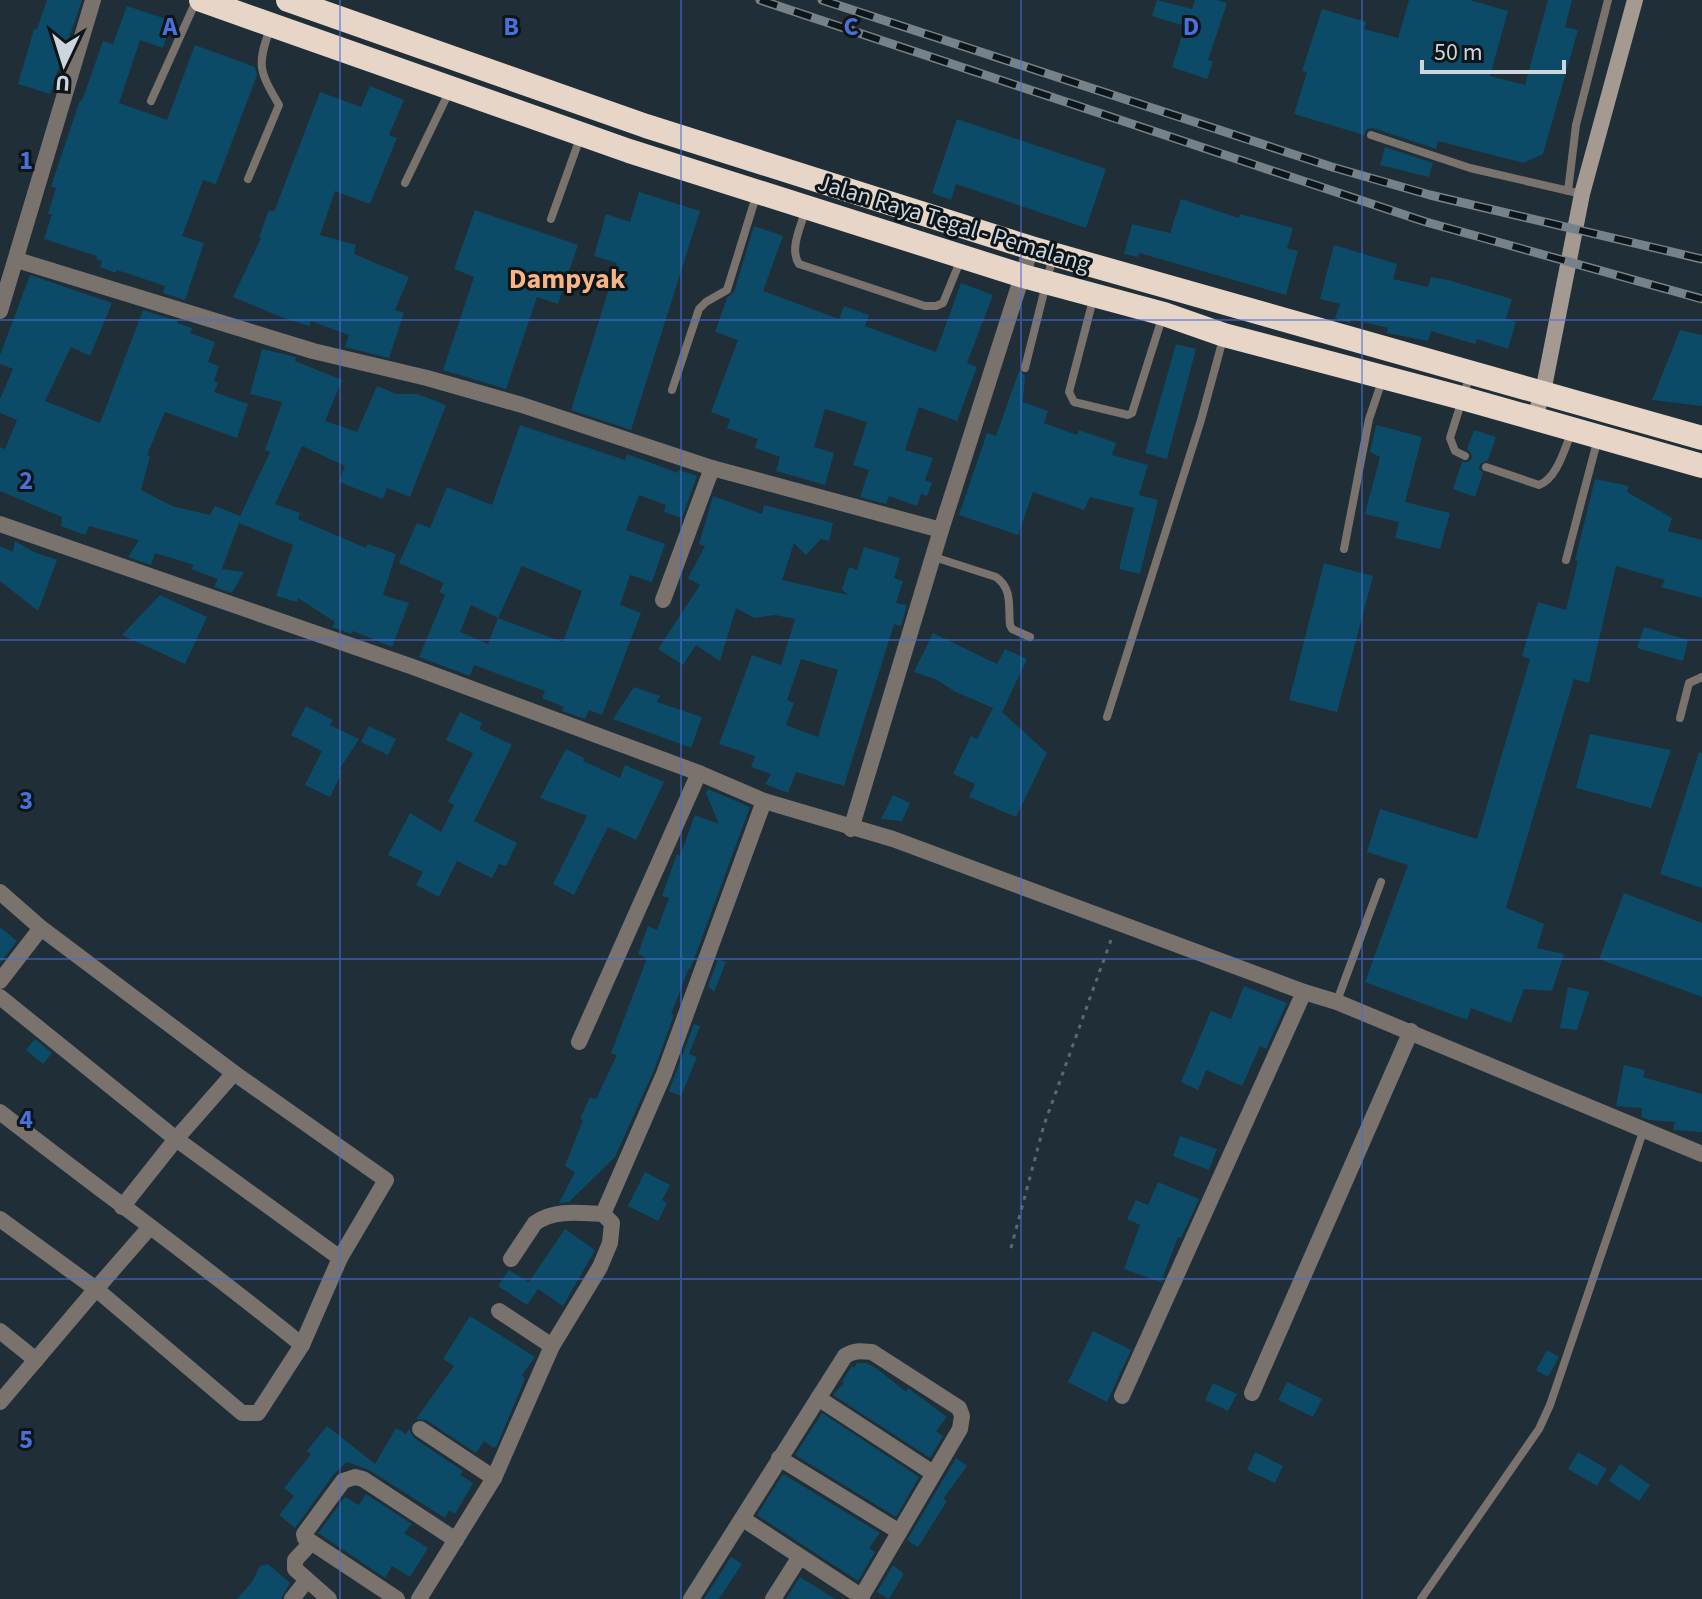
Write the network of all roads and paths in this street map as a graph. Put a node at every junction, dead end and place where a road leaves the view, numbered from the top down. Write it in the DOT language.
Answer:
graph roads {
  1 [pos="93,0"];
  2 [pos="199,0"];
  3 [pos="288,0"];
  4 [pos="1608,0"];
  5 [pos="1635,0"];
  6 [pos="272,25"];
  7 [pos="461,59"];
  8 [pos="451,87"];
  9 [pos="151,101"];
  10 [pos="581,134"];
  11 [pos="1371,135"];
  12 [pos="248,179"];
  13 [pos="405,183"];
  14 [pos="758,192"];
  15 [pos="1575,193"];
  16 [pos="806,208"];
  17 [pos="551,219"];
  18 [pos="1042,252"];
  19 [pos="963,255"];
  20 [pos="17,260"];
  21 [pos="1023,276"];
  22 [pos="1047,283"];
  23 [pos="1094,295"];
  24 [pos="0,311"];
  25 [pos="1164,314"];
  26 [pos="1224,335"];
  27 [pos="1025,368"];
  28 [pos="1471,372"];
  29 [pos="1383,377"];
  30 [pos="672,390"];
  31 [pos="1543,392"];
  32 [pos="1462,398"];
  33 [pos="1594,407"];
  34 [pos="1534,419"];
  35 [pos="1573,430"];
  36 [pos="1598,436"];
  37 [pos="1702,438"];
  38 [pos="1465,456"];
  39 [pos="1702,466"];
  40 [pos="1486,467"];
  41 [pos="712,468"];
  42 [pos="0,524"];
  43 [pos="941,530"];
  44 [pos="1344,549"];
  45 [pos="934,557"];
  46 [pos="1566,560"];
  47 [pos="663,600"];
  48 [pos="1030,637"];
  49 [pos="1702,677"];
  50 [pos="1107,717"];
  51 [pos="1680,718"];
  52 [pos="699,773"];
  53 [pos="764,801"];
  54 [pos="851,829"];
  55 [pos="1381,882"];
  56 [pos="0,892"];
  57 [pos="1118,922"];
  58 [pos="41,928"];
  59 [pos="0,981"];
  60 [pos="1304,992"];
  61 [pos="0,997"];
  62 [pos="1337,1002"];
  63 [pos="1411,1031"];
  64 [pos="579,1042"];
  65 [pos="234,1073"];
  66 [pos="0,1112"];
  67 [pos="1643,1132"];
  68 [pos="176,1139"];
  69 [pos="1702,1154"];
  70 [pos="122,1207"];
  71 [pos="603,1214"];
  72 [pos="0,1219"];
  73 [pos="150,1227"];
  74 [pos="1011,1248"];
  75 [pos="340,1258"];
  76 [pos="511,1259"];
  77 [pos="96,1289"];
  78 [pos="499,1311"];
  79 [pos="0,1331"];
  80 [pos="302,1345"];
  81 [pos="552,1346"];
  82 [pos="36,1360"];
  83 [pos="1252,1393"];
  84 [pos="1122,1396"];
  85 [pos="818,1398"];
  86 [pos="0,1402"];
  87 [pos="420,1429"];
  88 [pos="779,1458"];
  89 [pos="933,1473"];
  90 [pos="494,1478"];
  91 [pos="743,1519"];
  92 [pos="898,1531"];
  93 [pos="456,1540"];
  94 [pos="311,1543"];
  95 [pos="799,1558"];
  96 [pos="307,1580"];
  97 [pos="391,1598"];
  98 [pos="861,1598"];
  99 [pos="292,1599"];
  100 [pos="329,1599"];
  101 [pos="419,1599"];
  102 [pos="691,1599"];
  103 [pos="773,1599"];
  104 [pos="1421,1599"];
  1 -- 20 [label="street"];
  2 -- 6 [label="highway, Jalan Raya Tegal - Pemalang"];
  2 -- 9 [label="lane"];
  3 -- 7 [label="highway, Jalan Raya Tegal - Pemalang"];
  4 -- 15 [label="lane"];
  5 -- 15 [label="main road"];
  6 -- 8 [label="highway, Jalan Raya Tegal - Pemalang"];
  6 -- 12 [label="lane"];
  7 -- 8 [label="highway"];
  7 -- 18 [label="highway, Jalan Raya Tegal - Pemalang"];
  8 -- 10 [label="highway, Jalan Raya Tegal - Pemalang"];
  8 -- 13 [label="lane"];
  10 -- 14 [label="highway, Jalan Raya Tegal - Pemalang"];
  10 -- 17 [label="lane"];
  11 -- 15 [label="lane"];
  14 -- 16 [label="highway, Jalan Raya Tegal - Pemalang"];
  14 -- 30 [label="lane"];
  15 -- 31 [label="main road"];
  16 -- 19 [label="highway, Jalan Raya Tegal - Pemalang"];
  16 -- 19 [label="lane"];
  18 -- 21 [label="street"];
  18 -- 22 [label="lane"];
  18 -- 28 [label="highway, Jalan Raya Tegal - Pemalang"];
  19 -- 21 [label="highway, Jalan Raya Tegal - Pemalang"];
  20 -- 24 [label="street"];
  20 -- 41 [label="street"];
  21 -- 22 [label="highway, Jalan Raya Tegal - Pemalang"];
  21 -- 43 [label="street"];
  22 -- 23 [label="highway, Jalan Raya Tegal - Pemalang"];
  22 -- 27 [label="lane"];
  23 -- 25 [label="highway, Jalan Raya Tegal - Pemalang"];
  23 -- 25 [label="lane"];
  25 -- 26 [label="highway, Jalan Raya Tegal - Pemalang"];
  26 -- 29 [label="highway, Jalan Raya Tegal - Pemalang"];
  26 -- 50 [label="lane"];
  28 -- 31 [label="highway, Jalan Raya Tegal - Pemalang"];
  28 -- 32 [label="lane"];
  29 -- 32 [label="highway, Jalan Raya Tegal - Pemalang"];
  29 -- 44 [label="lane"];
  31 -- 33 [label="highway, Jalan Raya Tegal - Pemalang"];
  31 -- 34 [label="main road"];
  32 -- 34 [label="highway, Jalan Raya Tegal - Pemalang"];
  32 -- 38 [label="lane"];
  33 -- 35 [label="lane"];
  33 -- 36 [label="lane"];
  33 -- 37 [label="highway, Jalan Raya Tegal - Pemalang"];
  34 -- 35 [label="highway, Jalan Raya Tegal - Pemalang"];
  35 -- 36 [label="highway, Jalan Raya Tegal - Pemalang"];
  35 -- 40 [label="lane"];
  36 -- 39 [label="highway, Jalan Raya Tegal - Pemalang"];
  36 -- 46 [label="lane"];
  41 -- 43 [label="street"];
  41 -- 47 [label="street"];
  42 -- 52 [label="street"];
  43 -- 45 [label="street"];
  45 -- 48 [label="lane"];
  45 -- 54 [label="street"];
  49 -- 51 [label="lane"];
  52 -- 53 [label="street"];
  52 -- 64 [label="street"];
  53 -- 54 [label="street"];
  53 -- 71 [label="street"];
  54 -- 57 [label="street"];
  55 -- 62 [label="lane"];
  56 -- 58 [label="street"];
  57 -- 60 [label="street"];
  57 -- 74 [label="path"];
  58 -- 59 [label="street"];
  58 -- 65 [label="street"];
  60 -- 62 [label="street"];
  60 -- 84 [label="street"];
  61 -- 68 [label="street"];
  62 -- 63 [label="street"];
  63 -- 67 [label="street"];
  63 -- 83 [label="street"];
  65 -- 68 [label="street"];
  65 -- 75 [label="street"];
  66 -- 70 [label="street"];
  67 -- 69 [label="street"];
  67 -- 104 [label="lane"];
  68 -- 70 [label="street"];
  68 -- 75 [label="street"];
  70 -- 73 [label="street"];
  71 -- 76 [label="street"];
  71 -- 81 [label="street"];
  72 -- 77 [label="street"];
  73 -- 77 [label="street"];
  73 -- 80 [label="street"];
  75 -- 80 [label="street"];
  77 -- 80 [label="street"];
  77 -- 82 [label="street"];
  78 -- 81 [label="street"];
  79 -- 82 [label="street"];
  81 -- 90 [label="street"];
  82 -- 86 [label="street"];
  85 -- 88 [label="street"];
  85 -- 89 [label="street"];
  85 -- 89 [label="street"];
  87 -- 90 [label="street"];
  88 -- 91 [label="street"];
  88 -- 92 [label="street"];
  89 -- 92 [label="street"];
  90 -- 93 [label="street"];
  91 -- 95 [label="street"];
  91 -- 102 [label="street"];
  92 -- 98 [label="street"];
  93 -- 94 [label="street"];
  93 -- 101 [label="street"];
  94 -- 96 [label="street"];
  94 -- 97 [label="street"];
  95 -- 98 [label="street"];
  95 -- 103 [label="street"];
  96 -- 99 [label="street"];
  96 -- 100 [label="street"];
}
